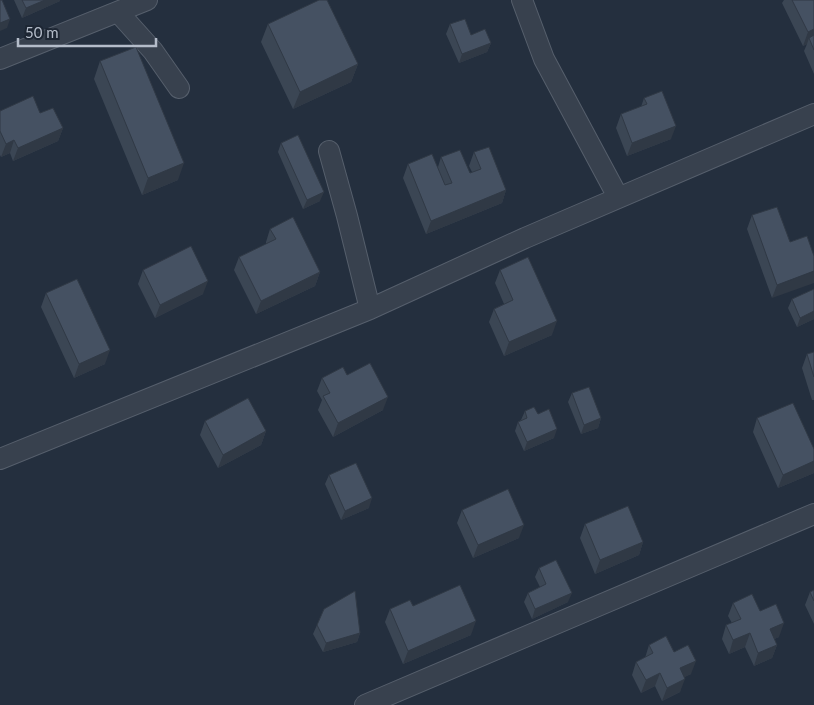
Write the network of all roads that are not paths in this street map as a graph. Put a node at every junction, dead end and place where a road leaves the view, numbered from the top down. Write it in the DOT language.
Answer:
graph roads {
  1 [pos="147,0"];
  2 [pos="522,0"];
  3 [pos="118,12"];
  4 [pos="0,59"];
  5 [pos="179,88"];
  6 [pos="814,114"];
  7 [pos="329,151"];
  8 [pos="618,197"];
  9 [pos="370,309"];
  10 [pos="0,459"];
  11 [pos="814,514"];
  12 [pos="365,705"];
  1 -- 3 [label="street"];
  2 -- 8 [label="street"];
  3 -- 4 [label="street"];
  3 -- 5 [label="street"];
  6 -- 8 [label="street"];
  7 -- 9 [label="street"];
  8 -- 9 [label="street"];
  9 -- 10 [label="street"];
  11 -- 12 [label="street"];
}
